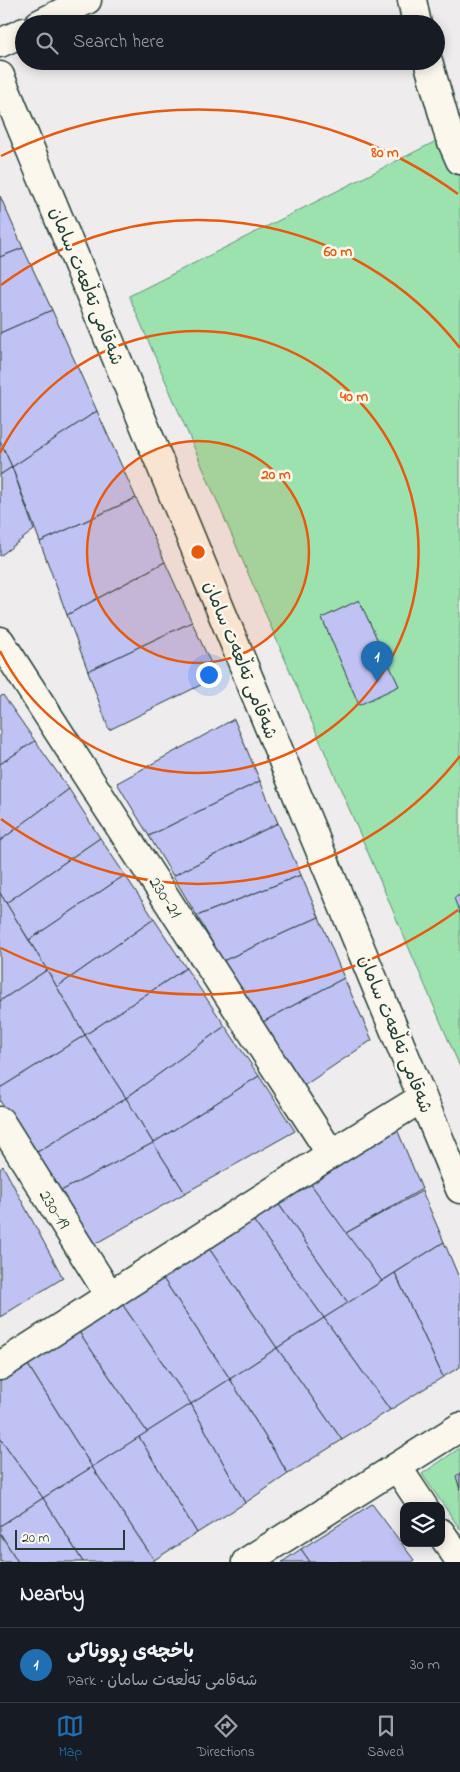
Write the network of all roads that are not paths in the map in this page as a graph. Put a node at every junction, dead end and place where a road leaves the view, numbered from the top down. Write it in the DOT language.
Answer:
graph roads {
  1 [pos="87,0"];
  2 [pos="57,15"];
  3 [pos="15,36"];
  4 [pos="0,43"];
  5 [pos="431,70"];
  6 [pos="0,76"];
  7 [pos="460,160"];
  8 [pos="3,652"];
  9 [pos="422,1098"];
  10 [pos="0,1121"];
  11 [pos="332,1154"];
  12 [pos="460,1189"];
  13 [pos="110,1296"];
  14 [pos="0,1366"];
  15 [pos="460,1428"];
  16 [pos="397,1467"];
  17 [pos="420,1502"];
  18 [pos="445,1539"];
  19 [pos="460,1561"];
  20 [pos="246,1562"];
  1 -- 2 [label="street"];
  3 -- 4 [label="street"];
  5 -- 7 [label="street"];
  6 -- 9 [label="street, شەقامی تەڵعەت سامان"];
  8 -- 11 [label="street, 230-21"];
  9 -- 11 [label="street"];
  9 -- 12 [label="street, شەقامی تەڵعەت سامان"];
  10 -- 13 [label="street, 230-19"];
  11 -- 13 [label="street"];
  13 -- 14 [label="street"];
  15 -- 16 [label="street"];
  16 -- 17 [label="street"];
  16 -- 20 [label="street"];
  18 -- 19 [label="street"];
}
